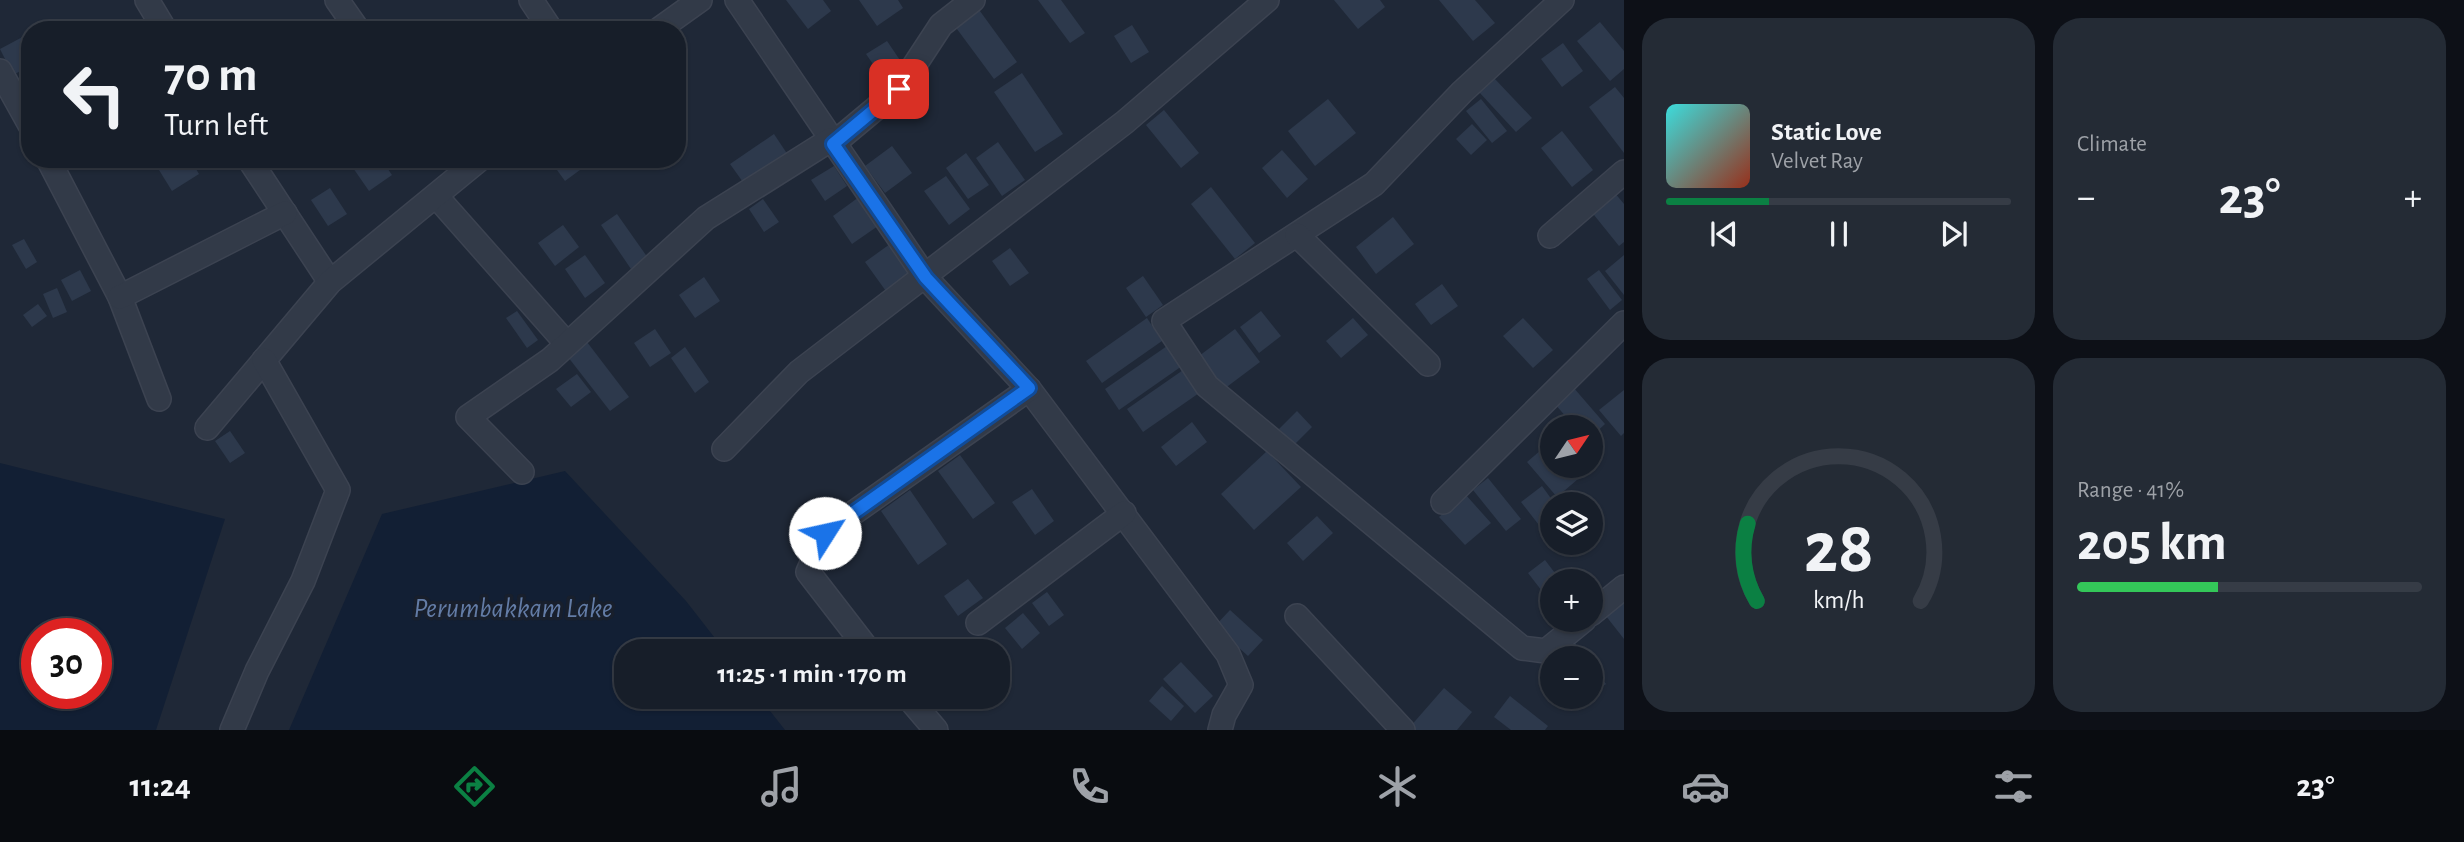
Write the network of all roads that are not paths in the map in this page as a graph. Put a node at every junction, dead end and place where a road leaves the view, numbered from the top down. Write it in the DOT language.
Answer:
graph roads {
  1 [pos="147,0"];
  2 [pos="337,0"];
  3 [pos="531,0"];
  4 [pos="700,0"];
  5 [pos="737,0"];
  6 [pos="973,0"];
  7 [pos="1267,0"];
  8 [pos="1562,0"];
  9 [pos="160,21"];
  10 [pos="352,21"];
  11 [pos="545,21"];
  12 [pos="671,21"];
  13 [pos="0,71"];
  14 [pos="21,109"];
  15 [pos="831,142"];
  16 [pos="53,168"];
  17 [pos="255,168"];
  18 [pos="454,168"];
  19 [pos="1624,172"];
  20 [pos="436,196"];
  21 [pos="285,213"];
  22 [pos="1297,235"];
  23 [pos="1550,236"];
  24 [pos="926,278"];
  25 [pos="330,282"];
  26 [pos="120,297"];
  27 [pos="1624,323"];
  28 [pos="567,344"];
  29 [pos="264,360"];
  30 [pos="1428,364"];
  31 [pos="1029,388"];
  32 [pos="159,398"];
  33 [pos="207,428"];
  34 [pos="724,449"];
  35 [pos="522,472"];
  36 [pos="1443,502"];
  37 [pos="1124,513"];
  38 [pos="1624,587"];
  39 [pos="1603,604"];
  40 [pos="1297,616"];
  41 [pos="978,624"];
  42 [pos="1569,632"];
  43 [pos="860,639"];
  44 [pos="918,709"];
  45 [pos="232,730"];
  46 [pos="936,730"];
  47 [pos="1220,730"];
  48 [pos="1403,730"];
  1 -- 9 [label="street"];
  2 -- 10 [label="street"];
  3 -- 11 [label="street"];
  4 -- 12 [label="street"];
  5 -- 15 [label="street"];
  6 -- 15 [label="street"];
  7 -- 24 [label="street"];
  8 -- 22 [label="street"];
  13 -- 14 [label="street"];
  15 -- 24 [label="street"];
  15 -- 28 [label="street"];
  16 -- 26 [label="street"];
  17 -- 21 [label="street"];
  18 -- 20 [label="street"];
  19 -- 23 [label="street"];
  20 -- 25 [label="street"];
  20 -- 28 [label="street"];
  21 -- 25 [label="street"];
  21 -- 26 [label="street"];
  22 -- 30 [label="street"];
  22 -- 42 [label="street"];
  24 -- 31 [label="street"];
  24 -- 34 [label="street"];
  25 -- 29 [label="street"];
  26 -- 32 [label="street"];
  27 -- 36 [label="street"];
  28 -- 35 [label="street"];
  29 -- 33 [label="street"];
  29 -- 45 [label="street"];
  31 -- 37 [label="street"];
  31 -- 43 [label="street"];
  37 -- 41 [label="street"];
  37 -- 47 [label="street"];
  38 -- 39 [label="street"];
  40 -- 48 [label="street"];
  44 -- 46 [label="street"];
}
